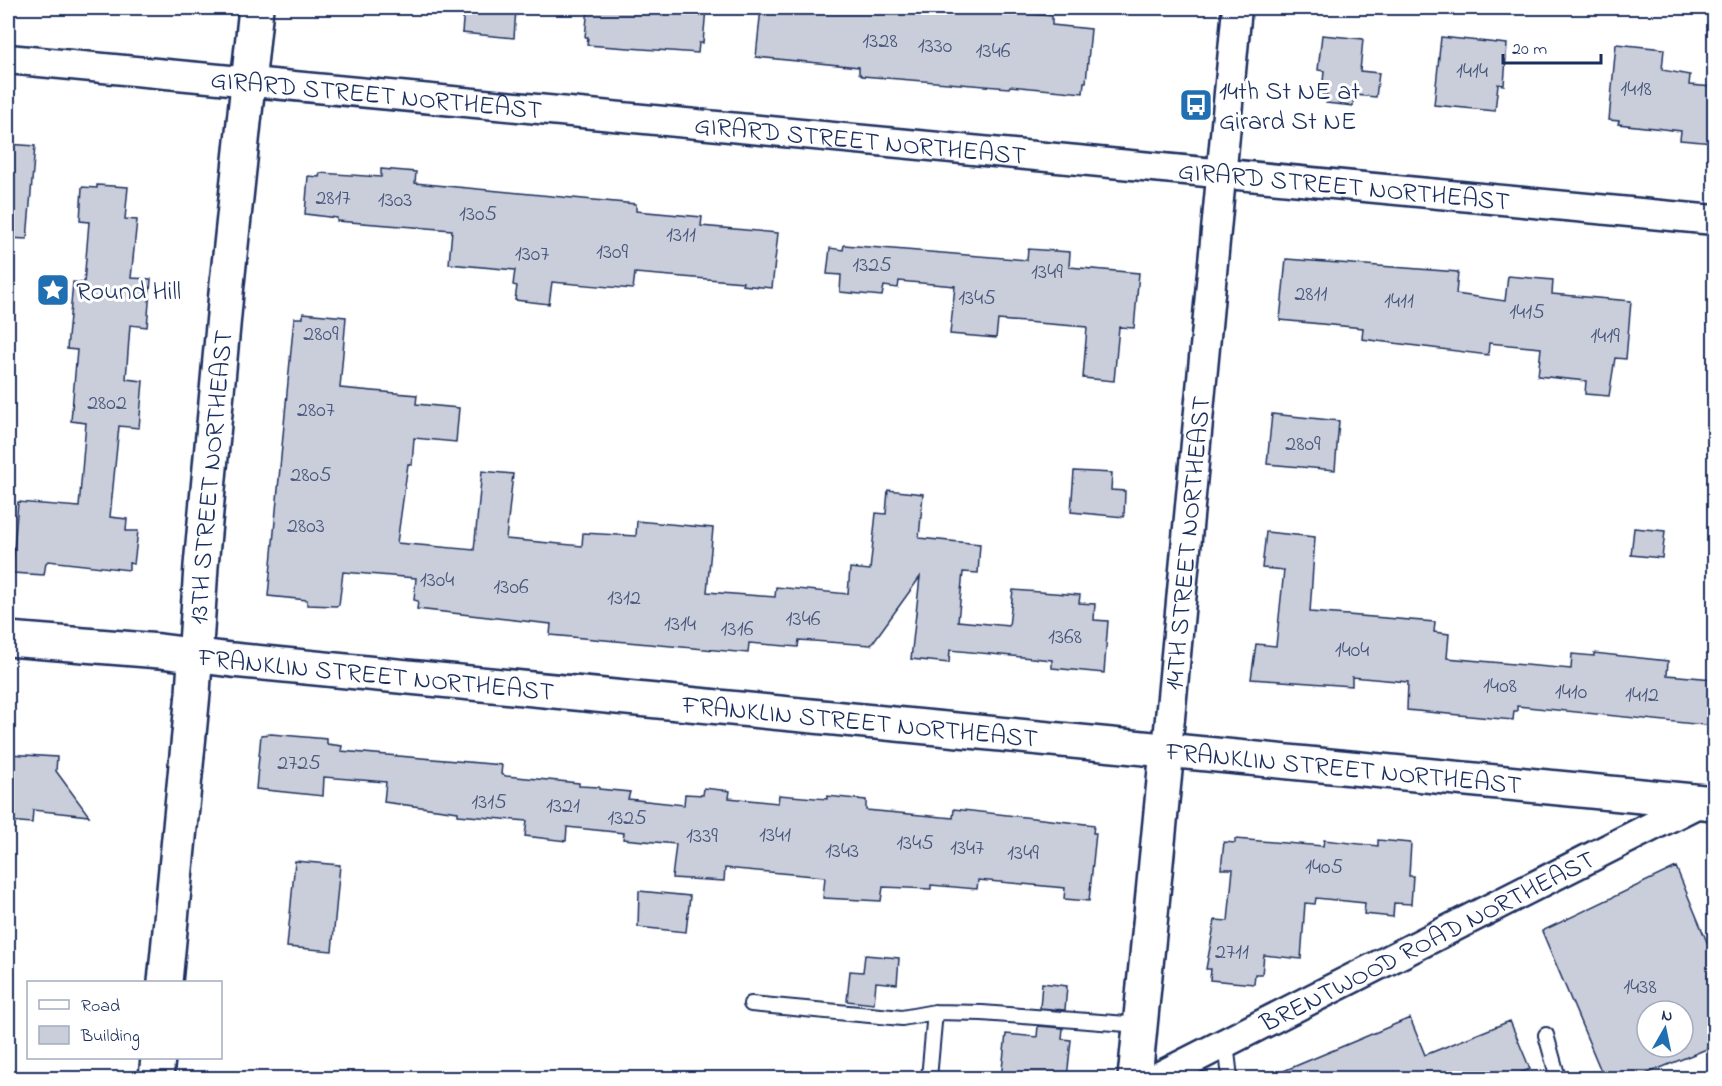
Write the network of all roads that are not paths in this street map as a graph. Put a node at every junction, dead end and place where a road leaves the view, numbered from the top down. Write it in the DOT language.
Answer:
graph roads {
  1 [pos="256,8"];
  2 [pos="1237,8"];
  3 [pos="8,59"];
  4 [pos="248,82"];
  5 [pos="1221,172"];
  6 [pos="1714,220"];
  7 [pos="8,639"];
  8 [pos="196,656"];
  9 [pos="1167,750"];
  10 [pos="1707,803"];
  11 [pos="165,981"];
  12 [pos="751,1004"];
  13 [pos="935,1012"];
  14 [pos="1140,1025"];
  15 [pos="1546,1035"];
  16 [pos="1226,1043"];
  17 [pos="158,1059"];
  18 [pos="156,1078"];
  19 [pos="929,1078"];
  20 [pos="1135,1078"];
  21 [pos="1156,1078"];
  22 [pos="1230,1078"];
  23 [pos="1558,1078"];
  1 -- 4 [label="street, 13TH STREET NORTHEAST"];
  2 -- 5 [label="street, 14TH STREET NORTHEAST"];
  3 -- 4 [label="street, GIRARD STREET NORTHEAST"];
  4 -- 5 [label="street, GIRARD STREET NORTHEAST"];
  4 -- 8 [label="street, 13TH STREET NORTHEAST"];
  5 -- 6 [label="street, GIRARD STREET NORTHEAST"];
  5 -- 9 [label="street, 14TH STREET NORTHEAST"];
  7 -- 8 [label="street, FRANKLIN STREET NORTHEAST"];
  8 -- 9 [label="street, FRANKLIN STREET NORTHEAST"];
  8 -- 11 [label="street, 13TH STREET NORTHEAST"];
  9 -- 10 [label="street, FRANKLIN STREET NORTHEAST"];
  9 -- 14 [label="street, 14TH STREET NORTHEAST"];
  10 -- 16 [label="street, BRENTWOOD ROAD NORTHEAST"];
  12 -- 13 [label="lane"];
  13 -- 14 [label="lane"];
  13 -- 19 [label="lane"];
  14 -- 20 [label="street, 14TH STREET NORTHEAST"];
  15 -- 23 [label="lane"];
  16 -- 21 [label="street, BRENTWOOD ROAD NORTHEAST"];
  16 -- 22 [label="lane"];
  17 -- 18 [label="street"];
}
